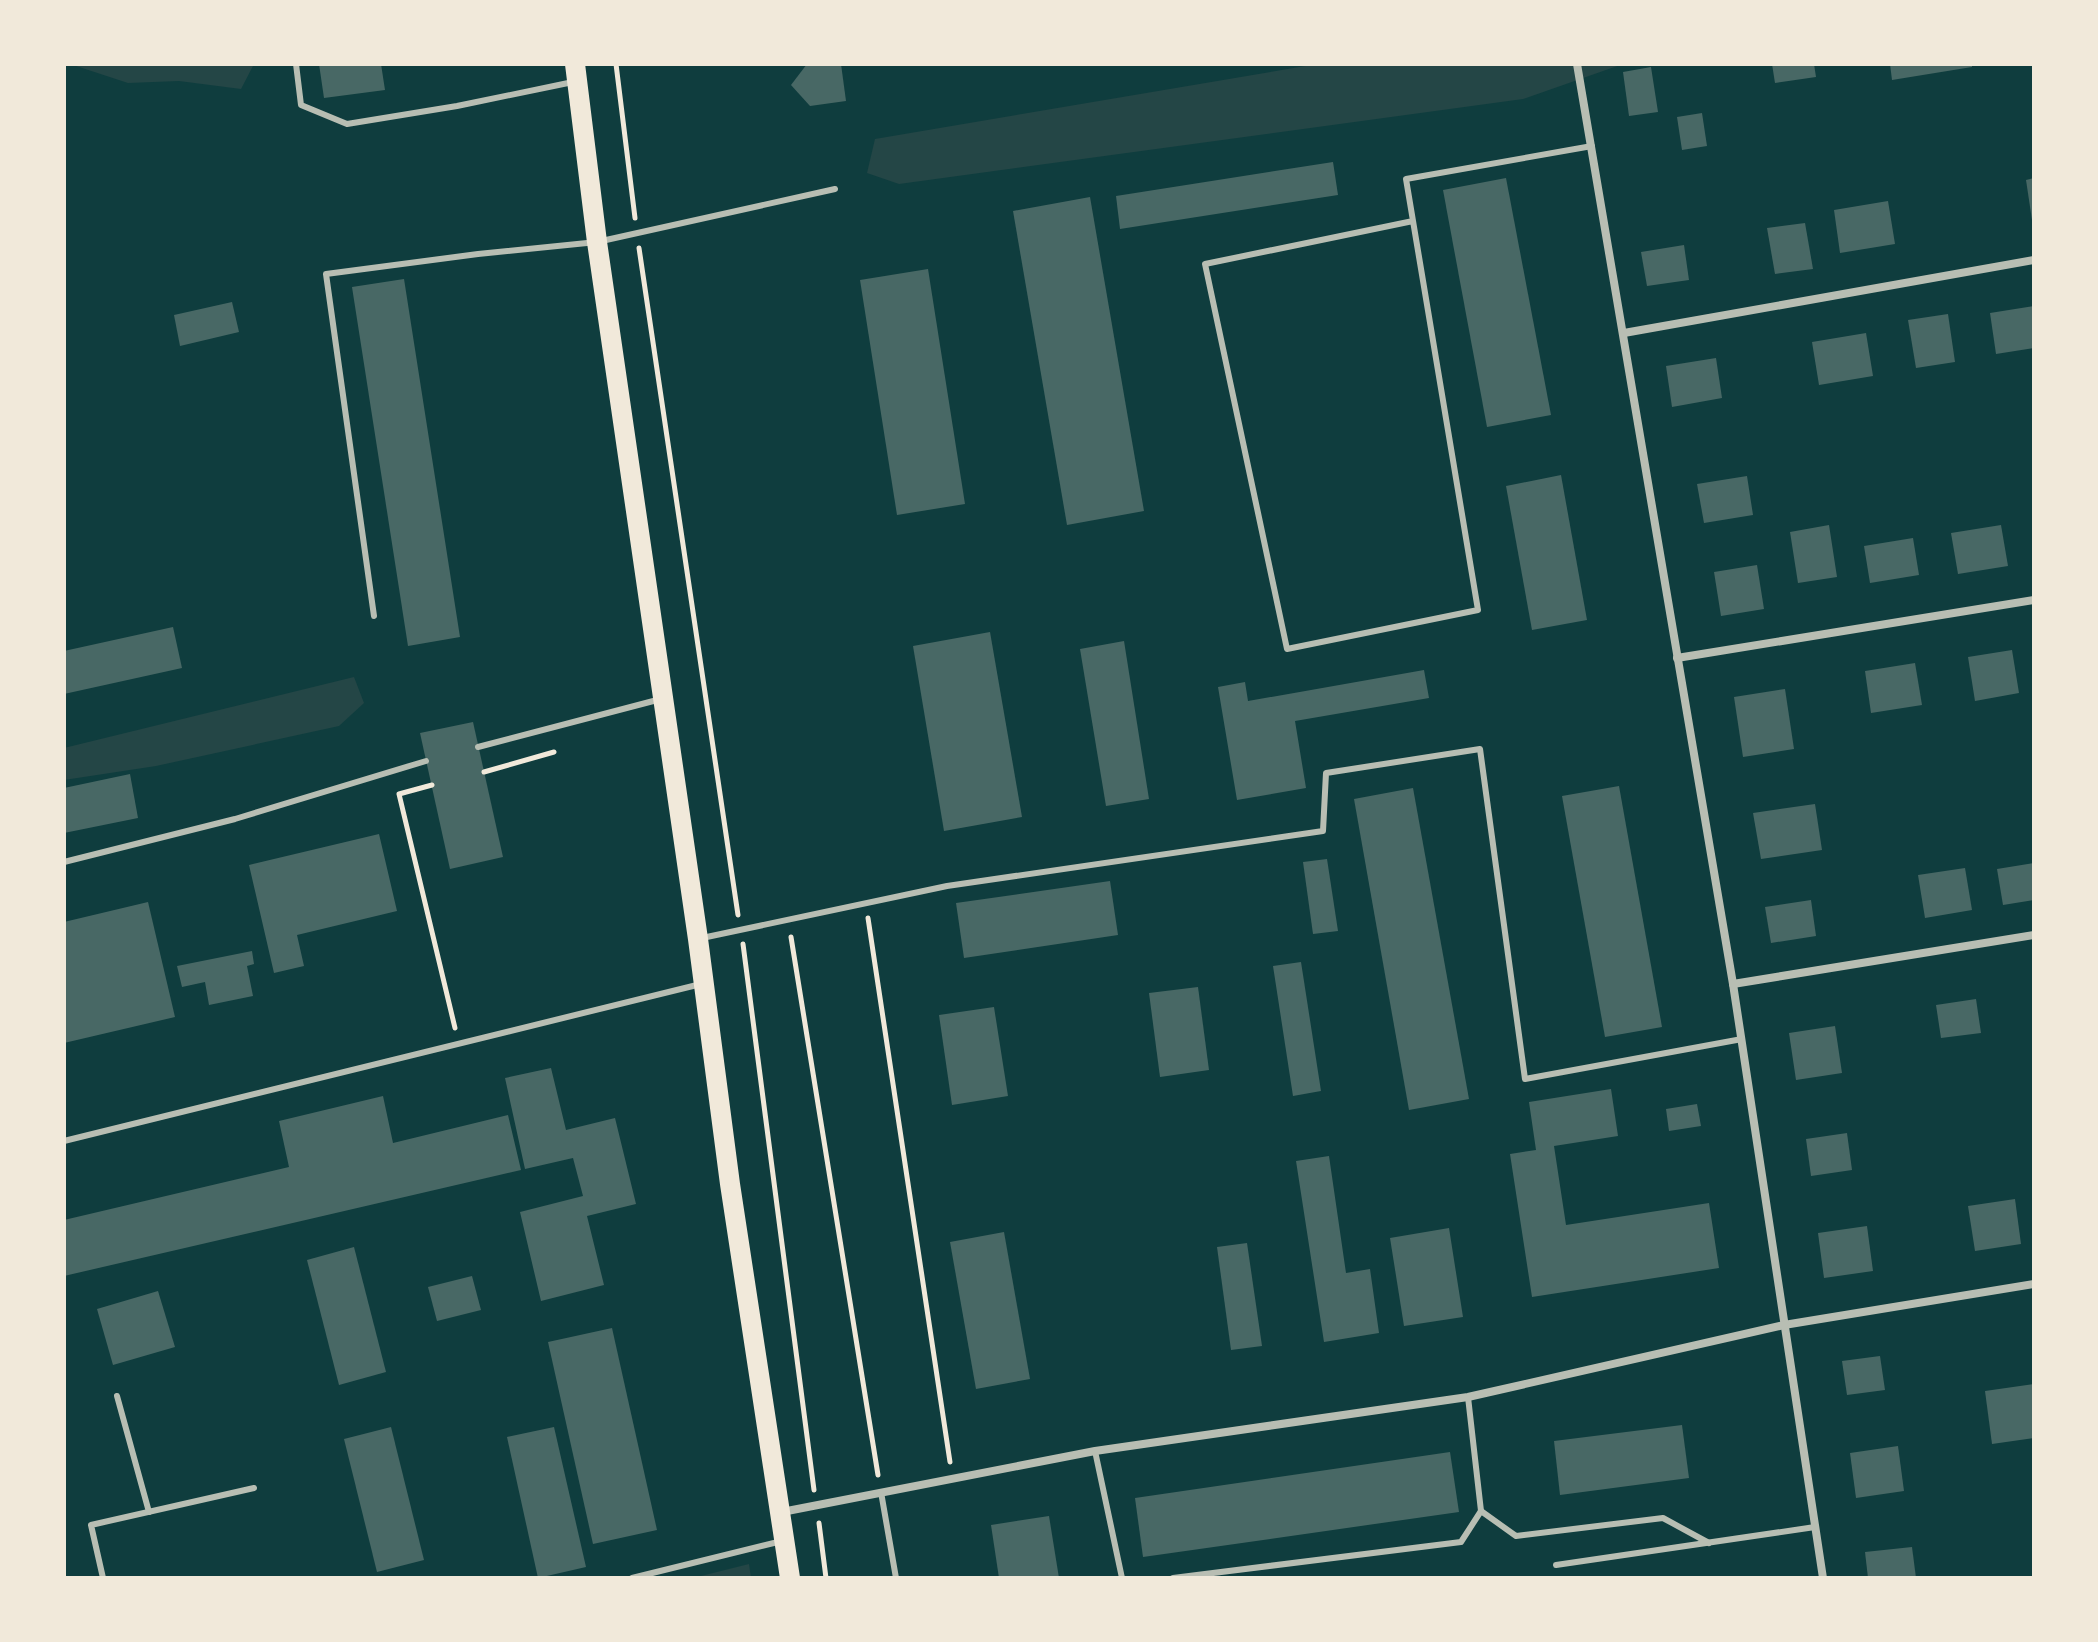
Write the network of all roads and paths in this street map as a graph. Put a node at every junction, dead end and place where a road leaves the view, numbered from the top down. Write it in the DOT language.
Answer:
graph roads {
  1 [pos="296,64"];
  2 [pos="616,64"];
  3 [pos="1577,64"];
  4 [pos="576,72"];
  5 [pos="1592,146"];
  6 [pos="835,189"];
  7 [pos="1413,221"];
  8 [pos="637,233"];
  9 [pos="597,242"];
  10 [pos="2034,260"];
  11 [pos="1624,333"];
  12 [pos="2034,600"];
  13 [pos="374,616"];
  14 [pos="1677,658"];
  15 [pos="663,698"];
  16 [pos="478,747"];
  17 [pos="554,752"];
  18 [pos="426,761"];
  19 [pos="484,772"];
  20 [pos="432,785"];
  21 [pos="64,862"];
  22 [pos="866,903"];
  23 [pos="788,920"];
  24 [pos="741,930"];
  25 [pos="2034,935"];
  26 [pos="698,939"];
  27 [pos="704,983"];
  28 [pos="1733,984"];
  29 [pos="1742,1039"];
  30 [pos="459,1043"];
  31 [pos="64,1141"];
  32 [pos="2034,1284"];
  33 [pos="1784,1325"];
  34 [pos="117,1396"];
  35 [pos="1468,1397"];
  36 [pos="1095,1451"];
  37 [pos="953,1478"];
  38 [pos="254,1488"];
  39 [pos="881,1492"];
  40 [pos="816,1505"];
  41 [pos="1481,1511"];
  42 [pos="149,1512"];
  43 [pos="782,1512"];
  44 [pos="1815,1527"];
  45 [pos="786,1541"];
  46 [pos="1709,1543"];
  47 [pos="1556,1565"];
  48 [pos="103,1578"];
  49 [pos="632,1578"];
  50 [pos="790,1578"];
  51 [pos="826,1578"];
  52 [pos="896,1578"];
  53 [pos="1122,1578"];
  54 [pos="1173,1578"];
  55 [pos="1823,1578"];
  1 -- 4 [label="lane"];
  2 -- 8 [label="path"];
  3 -- 5 [label="street"];
  4 -- 9 [label="main road"];
  5 -- 7 [label="lane"];
  5 -- 11 [label="street"];
  6 -- 8 [label="lane"];
  7 -- 7 [label="lane"];
  8 -- 9 [label="lane"];
  8 -- 24 [label="path"];
  9 -- 13 [label="lane"];
  9 -- 15 [label="main road"];
  10 -- 11 [label="street"];
  11 -- 14 [label="street"];
  12 -- 14 [label="street"];
  14 -- 28 [label="street"];
  15 -- 16 [label="lane"];
  15 -- 26 [label="main road"];
  17 -- 19 [label="path"];
  18 -- 21 [label="lane"];
  20 -- 30 [label="path"];
  22 -- 23 [label="lane"];
  22 -- 29 [label="lane"];
  22 -- 37 [label="path"];
  23 -- 24 [label="lane"];
  23 -- 39 [label="path"];
  24 -- 26 [label="lane"];
  24 -- 40 [label="path"];
  25 -- 28 [label="street"];
  26 -- 27 [label="main road"];
  27 -- 30 [label="lane"];
  27 -- 43 [label="main road"];
  28 -- 29 [label="street"];
  29 -- 33 [label="street"];
  30 -- 31 [label="lane"];
  32 -- 33 [label="street"];
  33 -- 35 [label="street"];
  33 -- 44 [label="street"];
  34 -- 42 [label="lane"];
  35 -- 36 [label="street"];
  35 -- 41 [label="lane"];
  36 -- 37 [label="street"];
  36 -- 53 [label="lane"];
  37 -- 39 [label="street"];
  38 -- 42 [label="lane"];
  39 -- 40 [label="street"];
  39 -- 52 [label="lane"];
  40 -- 43 [label="street"];
  40 -- 51 [label="path"];
  41 -- 46 [label="lane"];
  41 -- 54 [label="lane"];
  42 -- 48 [label="lane"];
  43 -- 45 [label="main road"];
  44 -- 46 [label="lane"];
  44 -- 55 [label="street"];
  45 -- 49 [label="lane"];
  45 -- 50 [label="main road"];
  46 -- 47 [label="lane"];
}
